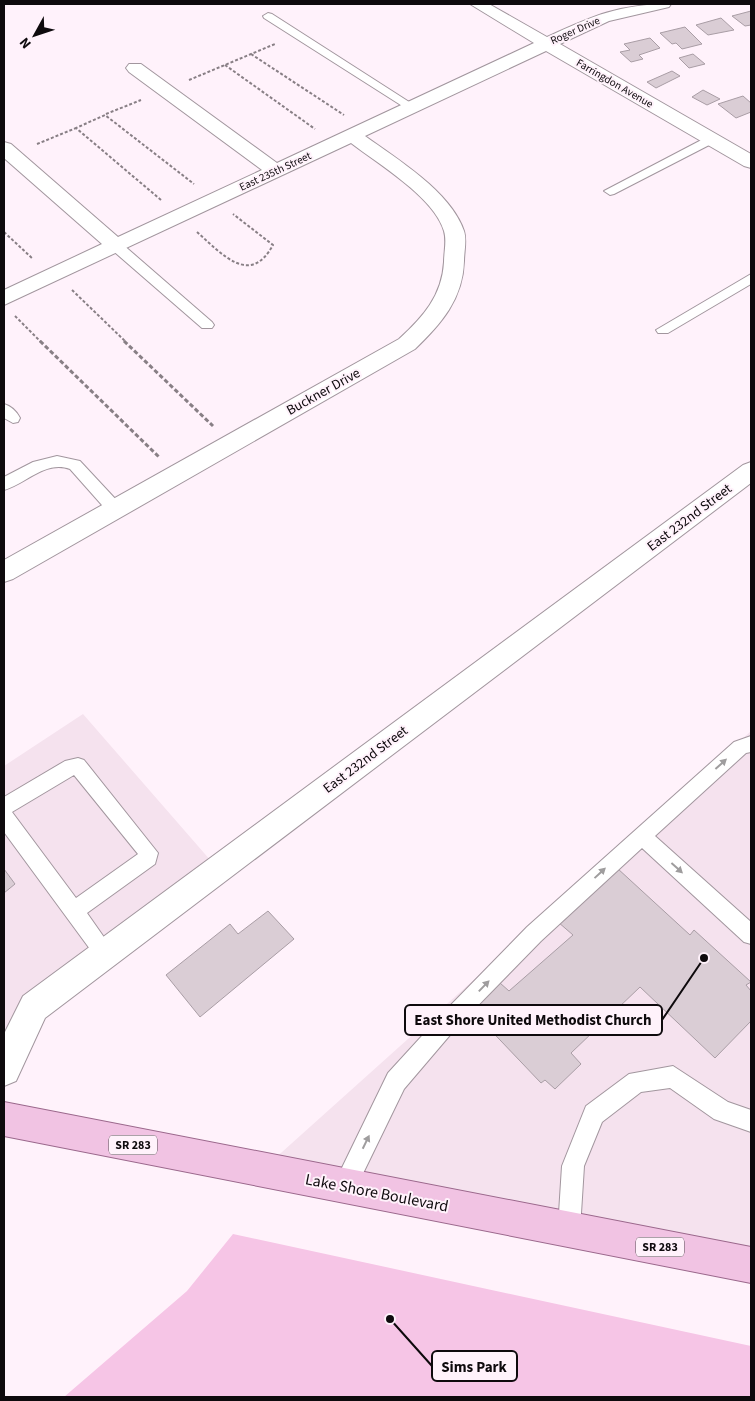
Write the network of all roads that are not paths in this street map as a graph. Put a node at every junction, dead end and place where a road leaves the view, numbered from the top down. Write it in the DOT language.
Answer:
graph roads {
  1 [pos="478,4"];
  2 [pos="663,4"];
  3 [pos="268,16"];
  4 [pos="546,44"];
  5 [pos="135,68"];
  6 [pos="411,107"];
  7 [pos="351,127"];
  8 [pos="711,139"];
  9 [pos="8,151"];
  10 [pos="747,155"];
  11 [pos="276,171"];
  12 [pos="610,191"];
  13 [pos="116,246"];
  14 [pos="751,278"];
  15 [pos="8,306"];
  16 [pos="207,325"];
  17 [pos="663,330"];
  18 [pos="751,471"];
  19 [pos="4,484"];
  20 [pos="115,509"];
  21 [pos="4,572"];
  22 [pos="751,744"];
  23 [pos="4,807"];
  24 [pos="4,817"];
  25 [pos="641,835"];
  26 [pos="74,911"];
  27 [pos="751,935"];
  28 [pos="105,953"];
  29 [pos="4,1069"];
  30 [pos="4,1119"];
  31 [pos="751,1121"];
  32 [pos="345,1186"];
  33 [pos="569,1229"];
  34 [pos="751,1265"];
  1 -- 4 [label="street, Farringdon Avenue"];
  2 -- 4 [label="street, Roger Drive"];
  3 -- 6 [label="lane"];
  4 -- 6 [label="street, East 235th Street"];
  4 -- 8 [label="street, Farringdon Avenue"];
  5 -- 11 [label="street"];
  6 -- 7 [label="street, East 235th Street"];
  7 -- 11 [label="street, East 235th Street"];
  7 -- 20 [label="street, Buckner Drive"];
  8 -- 10 [label="street, Farringdon Avenue"];
  8 -- 12 [label="lane"];
  9 -- 13 [label="street"];
  11 -- 13 [label="street, East 235th Street"];
  13 -- 15 [label="street, East 235th Street"];
  13 -- 16 [label="lane"];
  14 -- 17 [label="lane"];
  18 -- 28 [label="street, East 232nd Street"];
  19 -- 20 [label="lane"];
  20 -- 21 [label="street, Buckner Drive"];
  25 -- 22 [label="lane, one-way"];
  23 -- 26 [label="lane"];
  24 -- 26 [label="lane"];
  25 -- 27 [label="lane, one-way"];
  32 -- 25 [label="lane, one-way"];
  26 -- 28 [label="lane"];
  28 -- 29 [label="street, East 232nd Street"];
  30 -- 32 [label="main road, Lake Shore Boulevard / SR 283"];
  31 -- 33 [label="lane"];
  32 -- 33 [label="main road, Lake Shore Boulevard / SR 283"];
  33 -- 34 [label="main road, Lake Shore Boulevard / SR 283"];
}
